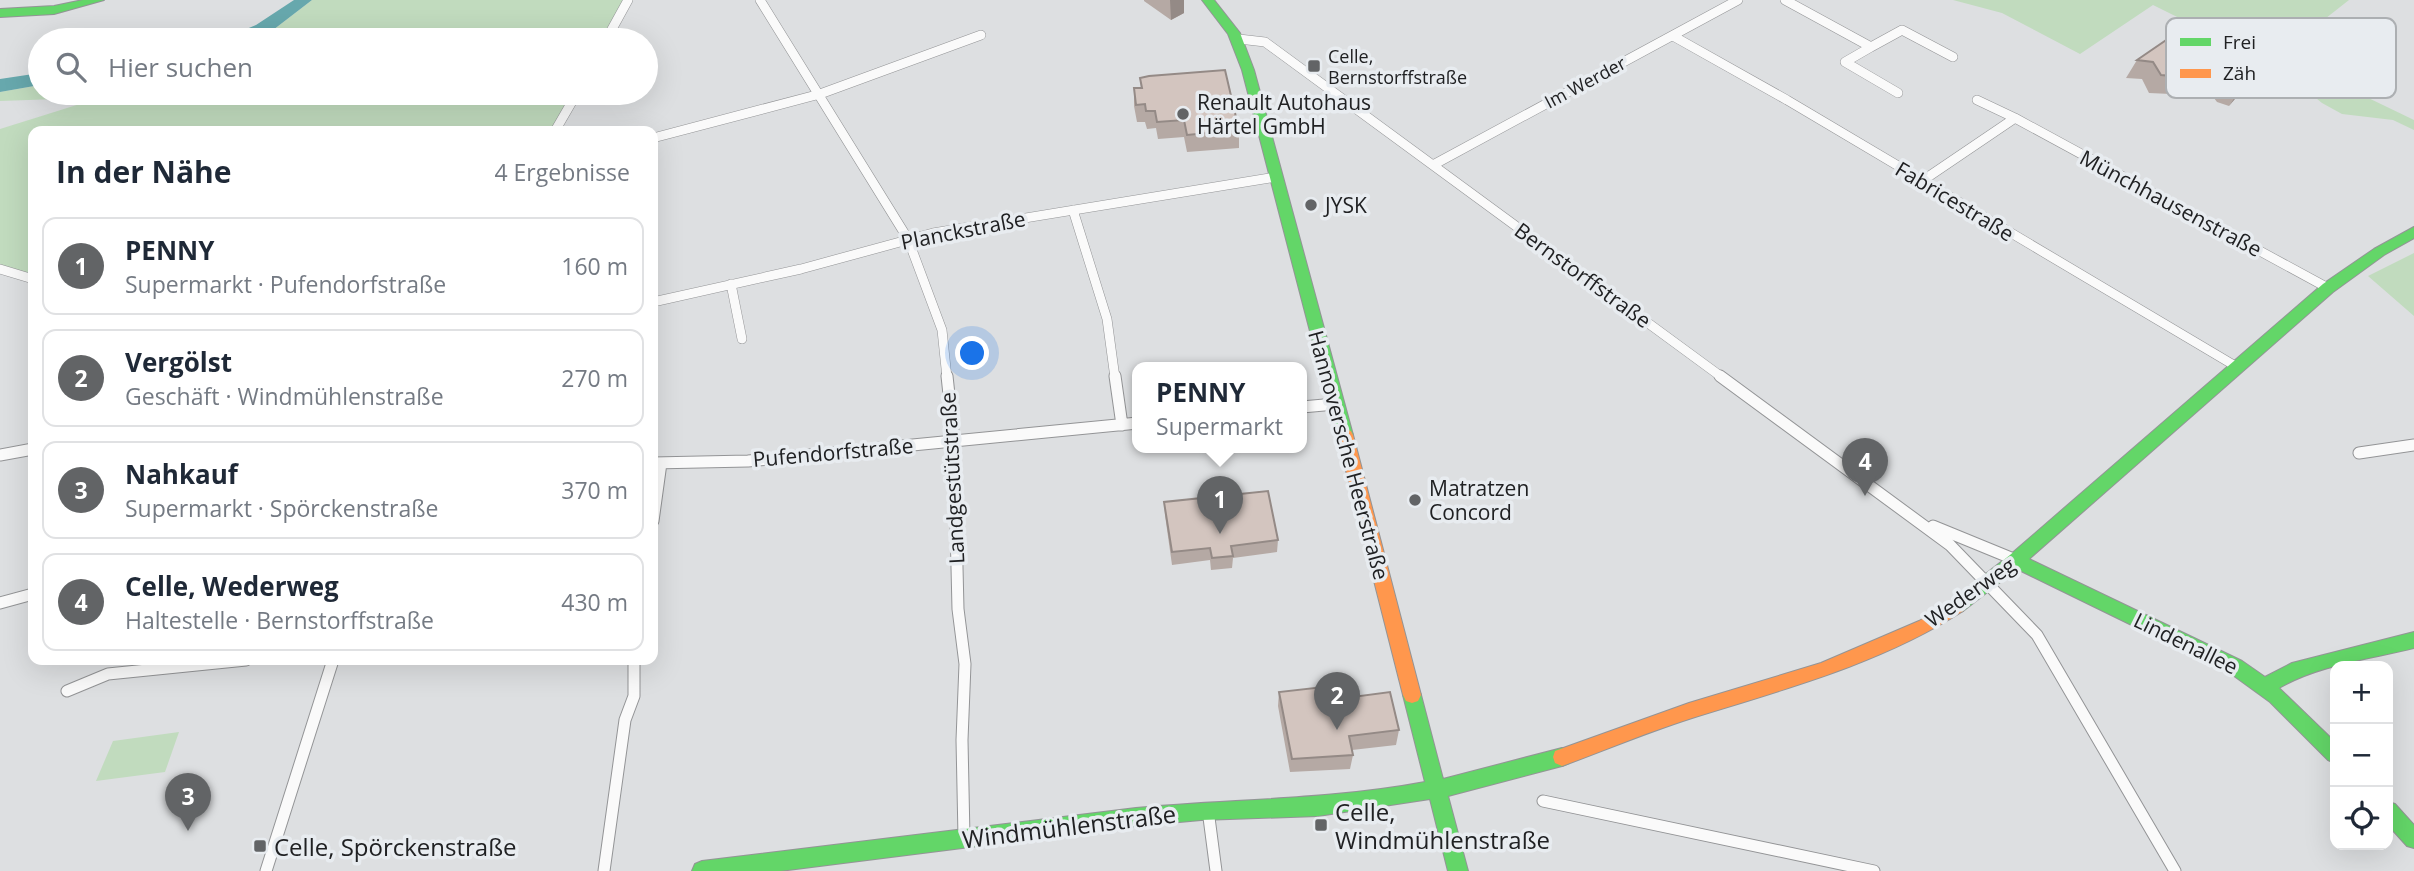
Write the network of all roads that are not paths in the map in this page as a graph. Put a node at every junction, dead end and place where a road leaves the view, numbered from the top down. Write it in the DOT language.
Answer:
graph roads {
  1 [pos="98,0"];
  2 [pos="628,0"];
  3 [pos="760,0"];
  4 [pos="1208,0"];
  5 [pos="1738,0"];
  6 [pos="1785,0"];
  7 [pos="0,13"];
  8 [pos="613,28"];
  9 [pos="981,36"];
  10 [pos="1673,36"];
  11 [pos="1239,39"];
  12 [pos="1871,47"];
  13 [pos="1953,57"];
  14 [pos="1898,93"];
  15 [pos="820,94"];
  16 [pos="1977,100"];
  17 [pos="570,105"];
  18 [pos="2015,118"];
  19 [pos="558,126"];
  20 [pos="658,137"];
  21 [pos="1433,165"];
  22 [pos="1276,177"];
  23 [pos="1922,181"];
  24 [pos="1073,210"];
  25 [pos="2414,232"];
  26 [pos="908,239"];
  27 [pos="0,269"];
  28 [pos="28,277"];
  29 [pos="731,284"];
  30 [pos="2328,288"];
  31 [pos="658,301"];
  32 [pos="742,339"];
  33 [pos="2237,367"];
  34 [pos="1335,404"];
  35 [pos="1307,407"];
  36 [pos="1132,424"];
  37 [pos="1122,425"];
  38 [pos="954,441"];
  39 [pos="2414,445"];
  40 [pos="28,450"];
  41 [pos="2359,453"];
  42 [pos="0,455"];
  43 [pos="658,463"];
  44 [pos="1923,523"];
  45 [pos="2016,560"];
  46 [pos="1989,583"];
  47 [pos="28,595"];
  48 [pos="0,603"];
  49 [pos="2414,640"];
  50 [pos="197,665"];
  51 [pos="331,665"];
  52 [pos="634,665"];
  53 [pos="2266,686"];
  54 [pos="67,691"];
  55 [pos="2330,749"];
  56 [pos="1437,789"];
  57 [pos="1543,802"];
  58 [pos="1208,810"];
  59 [pos="2393,816"];
  60 [pos="964,838"];
  61 [pos="2414,839"];
  62 [pos="723,870"];
  63 [pos="266,871"];
  64 [pos="604,871"];
  65 [pos="702,871"];
  66 [pos="1216,871"];
  67 [pos="1458,871"];
  68 [pos="1874,871"];
  69 [pos="2175,871"];
  1 -- 7 [label="main road"];
  2 -- 8 [label="street"];
  3 -- 15 [label="street, Landgestütstraße"];
  4 -- 11 [label="main road, Hannoversche Heerstraße"];
  5 -- 10 [label="street, Im Werder"];
  6 -- 12 [label="street"];
  9 -- 15 [label="street"];
  10 -- 21 [label="street, Im Werder"];
  10 -- 23 [label="street, Fabricestraße"];
  11 -- 21 [label="street, Bernstorffstraße"];
  11 -- 22 [label="main road, Hannoversche Heerstraße"];
  12 -- 13 [label="street"];
  12 -- 14 [label="street"];
  15 -- 20 [label="street"];
  15 -- 26 [label="street, Landgestütstraße"];
  16 -- 18 [label="street, Münchhausenstraße"];
  17 -- 19 [label="street"];
  18 -- 23 [label="street"];
  18 -- 30 [label="street, Münchhausenstraße"];
  21 -- 44 [label="street, Bernstorffstraße"];
  22 -- 24 [label="street, Planckstraße"];
  22 -- 34 [label="main road, Hannoversche Heerstraße"];
  23 -- 33 [label="street, Fabricestraße"];
  24 -- 26 [label="street, Planckstraße"];
  24 -- 37 [label="street"];
  25 -- 30 [label="main road, Wederweg"];
  26 -- 29 [label="street, Planckstraße"];
  26 -- 38 [label="street, Landgestütstraße"];
  27 -- 28 [label="street"];
  29 -- 31 [label="street, Planckstraße"];
  29 -- 32 [label="street"];
  30 -- 33 [label="main road, Wederweg"];
  33 -- 45 [label="main road, Wederweg"];
  34 -- 35 [label="street"];
  34 -- 56 [label="main road, Hannoversche Heerstraße"];
  36 -- 37 [label="street, Pufendorfstraße"];
  37 -- 38 [label="street, Pufendorfstraße"];
  38 -- 43 [label="street, Pufendorfstraße"];
  38 -- 60 [label="street, Landgestütstraße"];
  39 -- 41 [label="street"];
  40 -- 42 [label="street"];
  44 -- 45 [label="street, Bernstorffstraße"];
  44 -- 46 [label="street, Bernstorffstraße"];
  45 -- 46 [label="main road, Wederweg"];
  45 -- 53 [label="main road, Lindenallee"];
  46 -- 56 [label="main road, Wederweg"];
  46 -- 69 [label="street, Bernstorffstraße"];
  47 -- 48 [label="street"];
  49 -- 53 [label="main road"];
  50 -- 54 [label="street"];
  51 -- 63 [label="street"];
  52 -- 64 [label="street"];
  53 -- 55 [label="main road, Lindenallee"];
  56 -- 58 [label="main road, Windmühlenstraße"];
  56 -- 67 [label="main road, Hannoversche Heerstraße"];
  57 -- 68 [label="street"];
  58 -- 60 [label="main road, Windmühlenstraße"];
  58 -- 66 [label="street"];
  59 -- 61 [label="main road"];
  60 -- 62 [label="main road, Windmühlenstraße"];
  62 -- 65 [label="main road, Windmühlenstraße"];
}
